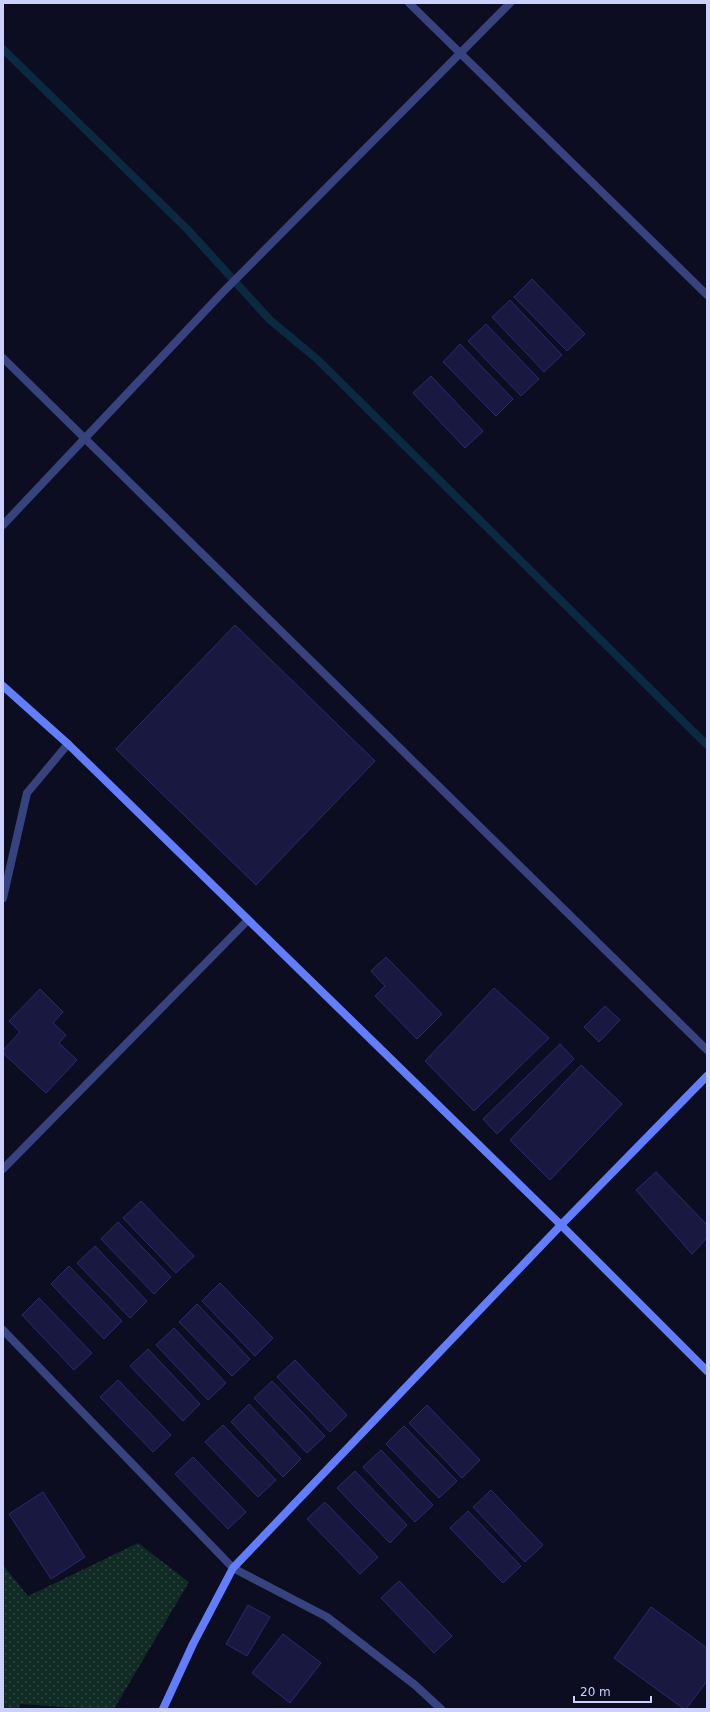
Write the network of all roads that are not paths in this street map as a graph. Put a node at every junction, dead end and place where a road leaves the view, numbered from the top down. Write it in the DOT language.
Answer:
graph roads {
  1 [pos="409,3"];
  2 [pos="510,3"];
  3 [pos="460,54"];
  4 [pos="707,295"];
  5 [pos="3,358"];
  6 [pos="84,438"];
  7 [pos="3,524"];
  8 [pos="3,686"];
  9 [pos="68,744"];
  10 [pos="3,898"];
  11 [pos="248,920"];
  12 [pos="707,1050"];
  13 [pos="707,1076"];
  14 [pos="3,1169"];
  15 [pos="561,1226"];
  16 [pos="3,1330"];
  17 [pos="707,1371"];
  18 [pos="233,1568"];
  19 [pos="163,1709"];
  20 [pos="442,1709"];
  1 -- 3 [label="street"];
  2 -- 3 [label="street"];
  3 -- 4 [label="street"];
  3 -- 6 [label="street"];
  5 -- 6 [label="street"];
  6 -- 7 [label="street"];
  6 -- 12 [label="street"];
  8 -- 9 [label="street"];
  9 -- 10 [label="street"];
  9 -- 11 [label="street"];
  11 -- 14 [label="street"];
  11 -- 15 [label="street"];
  13 -- 15 [label="street"];
  15 -- 17 [label="street"];
  15 -- 18 [label="street"];
  16 -- 18 [label="street"];
  18 -- 19 [label="street"];
  18 -- 20 [label="street"];
}
